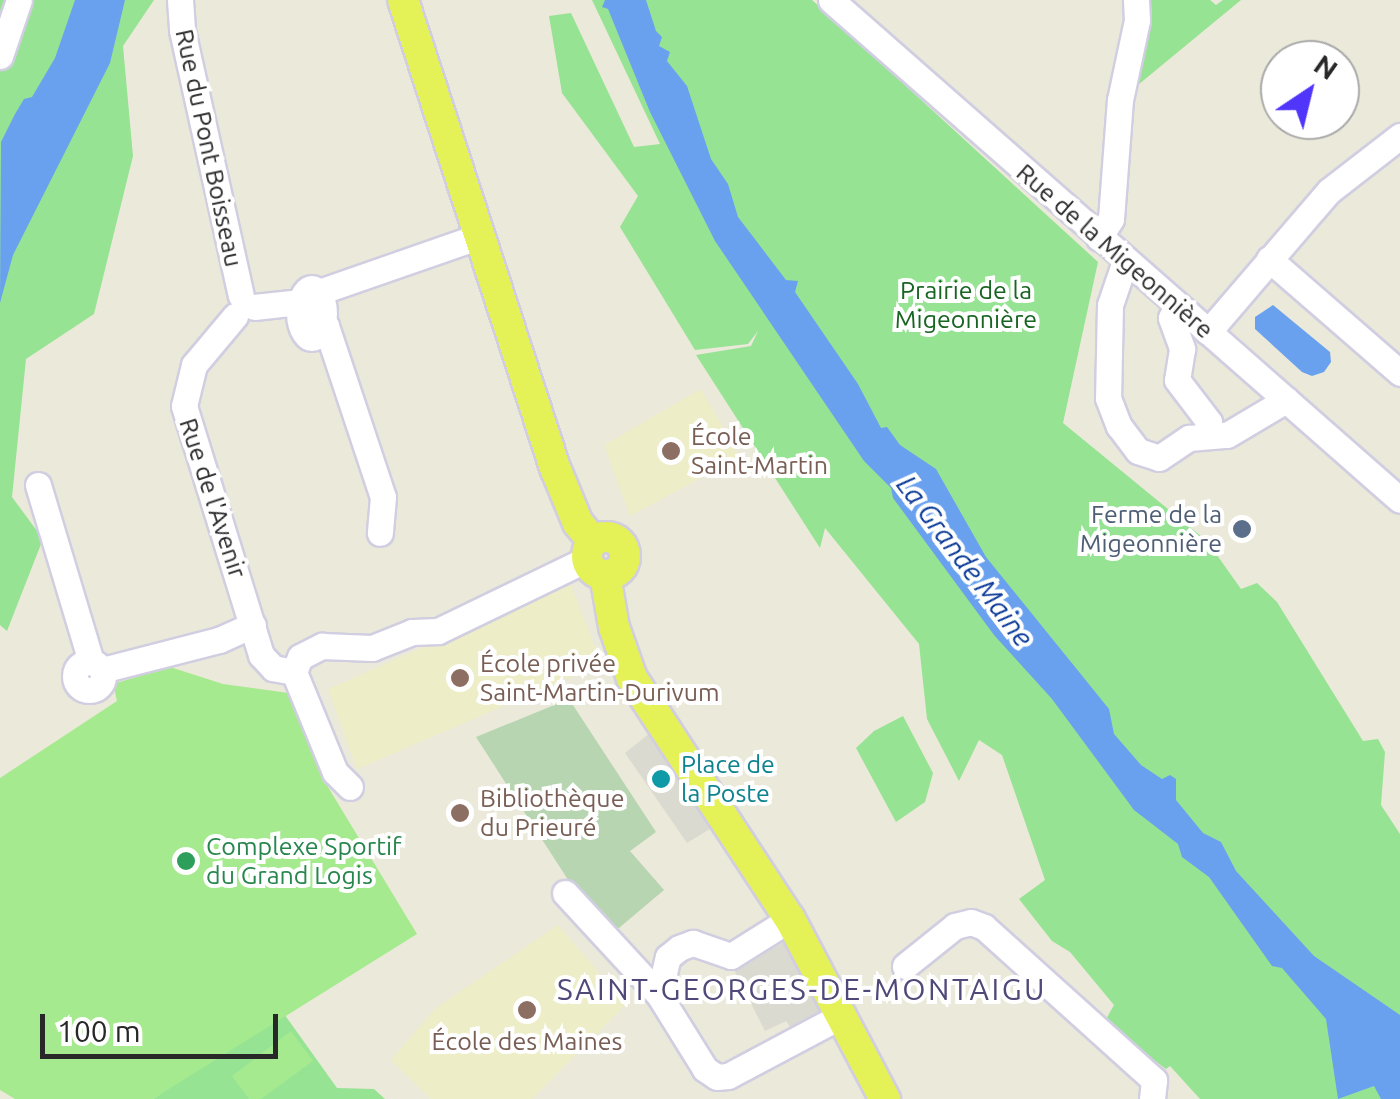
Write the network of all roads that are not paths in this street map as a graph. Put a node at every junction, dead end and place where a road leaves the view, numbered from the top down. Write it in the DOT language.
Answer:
graph roads {
  1 [pos="19,0"];
  2 [pos="180,0"];
  3 [pos="403,0"];
  4 [pos="831,0"];
  5 [pos="1136,0"];
  6 [pos="0,56"];
  7 [pos="1400,136"];
  8 [pos="477,236"];
  9 [pos="1099,238"];
  10 [pos="1270,259"];
  11 [pos="1126,261"];
  12 [pos="311,302"];
  13 [pos="243,306"];
  14 [pos="1177,306"];
  15 [pos="1208,332"];
  16 [pos="1400,373"];
  17 [pos="1286,400"];
  18 [pos="1207,435"];
  19 [pos="38,485"];
  20 [pos="1400,500"];
  21 [pos="380,533"];
  22 [pos="595,559"];
  23 [pos="252,625"];
  24 [pos="283,670"];
  25 [pos="350,787"];
  26 [pos="565,893"];
  27 [pos="790,919"];
  28 [pos="906,966"];
  29 [pos="659,996"];
  30 [pos="841,1016"];
  31 [pos="1153,1089"];
  32 [pos="885,1099"];
  1 -- 6 [label="street"];
  2 -- 13 [label="street, Rue du Pont Boisseau"];
  3 -- 8 [label="main road"];
  4 -- 9 [label="street, Rue de la Migeonnière"];
  5 -- 9 [label="street"];
  7 -- 10 [label="street"];
  8 -- 12 [label="street"];
  8 -- 22 [label="main road"];
  9 -- 11 [label="street, Rue de la Migeonnière"];
  10 -- 15 [label="street"];
  10 -- 16 [label="street"];
  11 -- 14 [label="street, Rue de la Migeonnière"];
  11 -- 18 [label="street"];
  12 -- 13 [label="street"];
  12 -- 21 [label="street"];
  13 -- 23 [label="street, Rue de l'Avenir"];
  14 -- 15 [label="street, Rue de la Migeonnière"];
  14 -- 18 [label="street"];
  15 -- 17 [label="street, Rue de la Migeonnière"];
  17 -- 18 [label="street"];
  17 -- 20 [label="street, Rue de la Migeonnière"];
  19 -- 23 [label="street"];
  22 -- 24 [label="street"];
  22 -- 27 [label="main road"];
  23 -- 24 [label="street, Rue de l'Avenir"];
  24 -- 25 [label="street, Rue de l'Avenir"];
  26 -- 29 [label="street"];
  27 -- 29 [label="street"];
  27 -- 30 [label="main road"];
  28 -- 31 [label="street"];
  29 -- 30 [label="street"];
  30 -- 32 [label="main road"];
}
